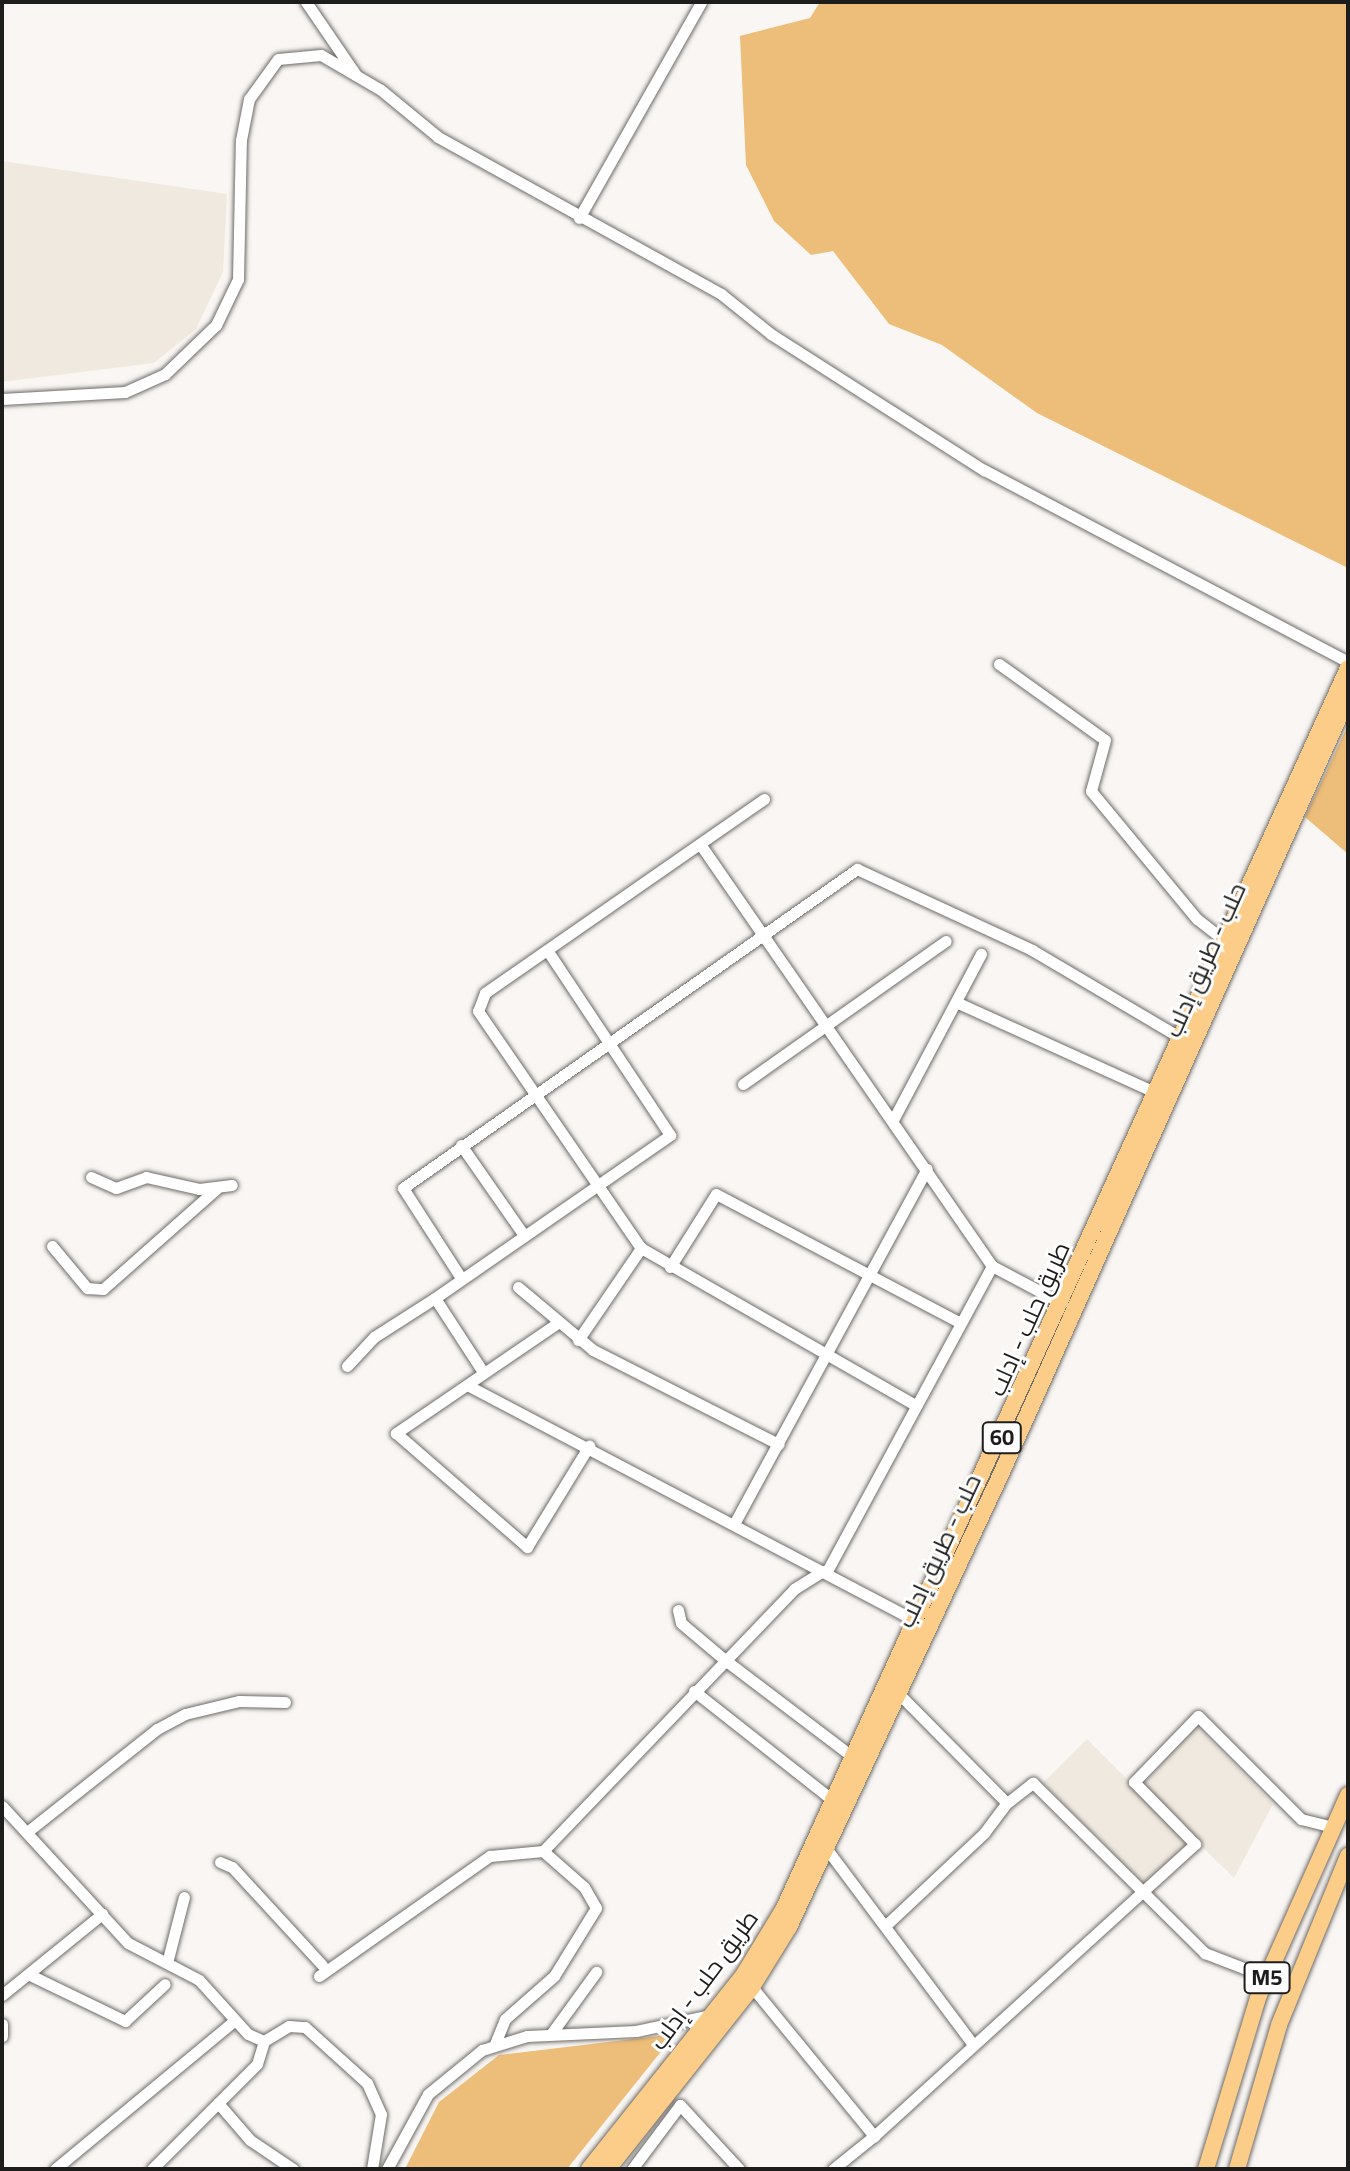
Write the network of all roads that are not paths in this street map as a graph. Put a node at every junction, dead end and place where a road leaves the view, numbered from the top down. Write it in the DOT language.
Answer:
graph roads {
  1 [pos="306,2"];
  2 [pos="701,2"];
  3 [pos="356,75"];
  4 [pos="579,218"];
  5 [pos="2,399"];
  6 [pos="1348,662"];
  7 [pos="999,664"];
  8 [pos="1348,668"];
  9 [pos="1348,697"];
  10 [pos="764,799"];
  11 [pos="700,844"];
  12 [pos="765,931"];
  13 [pos="946,941"];
  14 [pos="1230,945"];
  15 [pos="547,950"];
  16 [pos="981,954"];
  17 [pos="956,1002"];
  18 [pos="828,1024"];
  19 [pos="1174,1034"];
  20 [pos="608,1043"];
  21 [pos="743,1084"];
  22 [pos="1150,1090"];
  23 [pos="533,1096"];
  24 [pos="893,1120"];
  25 [pos="461,1145"];
  26 [pos="927,1169"];
  27 [pos="91,1177"];
  28 [pos="232,1185"];
  29 [pos="600,1185"];
  30 [pos="217,1188"];
  31 [pos="523,1234"];
  32 [pos="52,1246"];
  33 [pos="641,1248"];
  34 [pos="992,1266"];
  35 [pos="670,1267"];
  36 [pos="869,1275"];
  37 [pos="461,1278"];
  38 [pos="518,1287"];
  39 [pos="435,1298"];
  40 [pos="1068,1306"];
  41 [pos="959,1322"];
  42 [pos="556,1324"];
  43 [pos="578,1340"];
  44 [pos="826,1355"];
  45 [pos="347,1366"];
  46 [pos="483,1372"];
  47 [pos="467,1385"];
  48 [pos="915,1405"];
  49 [pos="778,1444"];
  50 [pos="589,1446"];
  51 [pos="734,1524"];
  52 [pos="825,1572"];
  53 [pos="678,1610"];
  54 [pos="918,1622"];
  55 [pos="725,1660"];
  56 [pos="694,1691"];
  57 [pos="899,1694"];
  58 [pos="285,1702"];
  59 [pos="854,1758"];
  60 [pos="1348,1795"];
  61 [pos="834,1801"];
  62 [pos="1007,1803"];
  63 [pos="2,1806"];
  64 [pos="1332,1827"];
  65 [pos="27,1832"];
  66 [pos="826,1848"];
  67 [pos="543,1851"];
  68 [pos="1348,1856"];
  69 [pos="220,1862"];
  70 [pos="1144,1895"];
  71 [pos="184,1897"];
  72 [pos="102,1914"];
  73 [pos="885,1926"];
  74 [pos="167,1963"];
  75 [pos="596,1972"];
  76 [pos="30,1975"];
  77 [pos="1267,1977"];
  78 [pos="165,1984"];
  79 [pos="752,1987"];
  80 [pos="2,1995"];
  81 [pos="711,2015"];
  82 [pos="234,2021"];
  83 [pos="2,2024"];
  84 [pos="551,2034"];
  85 [pos="2,2036"];
  86 [pos="264,2041"];
  87 [pos="971,2042"];
  88 [pos="495,2044"];
  89 [pos="218,2103"];
  90 [pos="874,2136"];
  91 [pos="284,2167"];
  92 [pos="1243,2167"];
  93 [pos="55,2169"];
  94 [pos="152,2169"];
  95 [pos="372,2169"];
  96 [pos="387,2169"];
  97 [pos="589,2169"];
  98 [pos="608,2169"];
  99 [pos="632,2169"];
  100 [pos="739,2169"];
  101 [pos="833,2169"];
  102 [pos="1206,2169"];
  1 -- 3 [label="street"];
  2 -- 4 [label="street"];
  3 -- 4 [label="street"];
  3 -- 5 [label="street"];
  4 -- 6 [label="street"];
  7 -- 14 [label="street"];
  8 -- 14 [label="highway, طريق حلب - إدلب / 60"];
  9 -- 14 [label="highway, حلب - طريق إدلب / 60"];
  10 -- 11 [label="street"];
  11 -- 12 [label="street"];
  11 -- 15 [label="street"];
  12 -- 18 [label="street"];
  12 -- 19 [label="street"];
  12 -- 20 [label="street"];
  13 -- 18 [label="street"];
  14 -- 40 [label="highway, طريق حلب - إدلب / 60"];
  15 -- 20 [label="street"];
  15 -- 23 [label="street"];
  16 -- 17 [label="street"];
  17 -- 22 [label="street"];
  17 -- 24 [label="street"];
  18 -- 21 [label="street"];
  18 -- 24 [label="street"];
  20 -- 23 [label="street"];
  20 -- 29 [label="street"];
  23 -- 25 [label="street"];
  23 -- 29 [label="street"];
  24 -- 26 [label="street"];
  25 -- 31 [label="street"];
  25 -- 37 [label="street"];
  26 -- 34 [label="street"];
  26 -- 36 [label="street"];
  27 -- 30 [label="street"];
  28 -- 30 [label="street"];
  29 -- 31 [label="street"];
  29 -- 33 [label="street"];
  30 -- 32 [label="street"];
  31 -- 37 [label="street"];
  33 -- 35 [label="street"];
  33 -- 43 [label="street"];
  34 -- 40 [label="street"];
  34 -- 41 [label="street"];
  35 -- 36 [label="street"];
  35 -- 44 [label="street"];
  36 -- 41 [label="street"];
  36 -- 44 [label="street"];
  37 -- 39 [label="street"];
  38 -- 42 [label="street"];
  39 -- 45 [label="street"];
  39 -- 46 [label="street"];
  40 -- 54 [label="highway, طريق حلب - إدلب / 60"];
  40 -- 57 [label="highway, حلب - طريق إدلب / 60"];
  41 -- 48 [label="street"];
  42 -- 43 [label="street"];
  42 -- 46 [label="street"];
  43 -- 49 [label="street"];
  44 -- 48 [label="street"];
  44 -- 49 [label="street"];
  46 -- 47 [label="street"];
  47 -- 50 [label="street"];
  47 -- 50 [label="street"];
  48 -- 52 [label="street"];
  49 -- 51 [label="street"];
  50 -- 51 [label="street"];
  51 -- 52 [label="street"];
  52 -- 54 [label="street"];
  52 -- 55 [label="street"];
  53 -- 55 [label="street"];
  54 -- 59 [label="highway, طريق حلب - إدلب / 60"];
  55 -- 56 [label="street"];
  55 -- 59 [label="street"];
  56 -- 61 [label="street"];
  56 -- 67 [label="street"];
  57 -- 62 [label="street"];
  57 -- 66 [label="highway, حلب - طريق إدلب / 60"];
  58 -- 65 [label="street"];
  59 -- 61 [label="highway, طريق حلب - إدلب / 60"];
  60 -- 64 [label="highway, M5"];
  61 -- 81 [label="highway, طريق حلب - إدلب / 60"];
  62 -- 70 [label="street"];
  62 -- 73 [label="street"];
  63 -- 65 [label="street"];
  64 -- 70 [label="street"];
  64 -- 77 [label="highway, M5"];
  65 -- 72 [label="street"];
  66 -- 73 [label="street"];
  66 -- 79 [label="highway, حلب - طريق إدلب / 60"];
  67 -- 69 [label="street"];
  67 -- 88 [label="street"];
  68 -- 92 [label="highway, M5"];
  70 -- 77 [label="street"];
  70 -- 87 [label="street"];
  71 -- 74 [label="street"];
  72 -- 74 [label="street"];
  72 -- 76 [label="street"];
  73 -- 87 [label="street"];
  74 -- 82 [label="street"];
  75 -- 84 [label="street"];
  76 -- 78 [label="street"];
  76 -- 80 [label="street"];
  77 -- 102 [label="highway, M5"];
  79 -- 90 [label="street"];
  79 -- 98 [label="highway, حلب - طريق إدلب / 60"];
  81 -- 84 [label="street"];
  81 -- 97 [label="highway, طريق حلب - إدلب / 60"];
  82 -- 86 [label="street"];
  82 -- 93 [label="street"];
  83 -- 85 [label="street"];
  84 -- 88 [label="street"];
  86 -- 89 [label="street"];
  86 -- 95 [label="street"];
  87 -- 90 [label="street"];
  88 -- 96 [label="street"];
  89 -- 91 [label="street"];
  89 -- 94 [label="street"];
  90 -- 101 [label="street"];
  99 -- 100 [label="street"];
}
